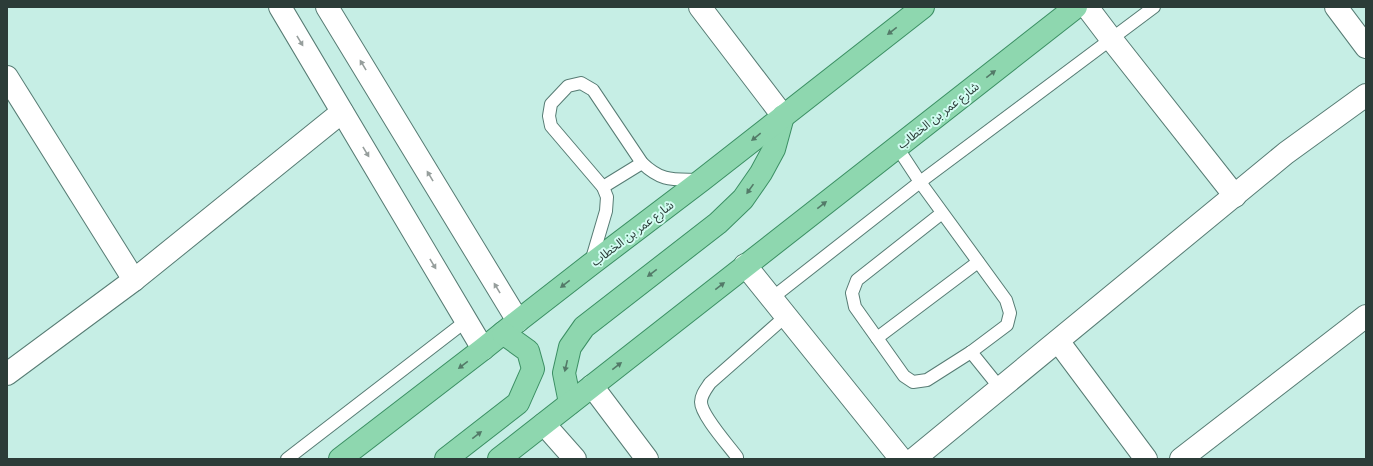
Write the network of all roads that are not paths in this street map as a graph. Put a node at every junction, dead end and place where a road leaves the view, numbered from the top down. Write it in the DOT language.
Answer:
graph roads {
  1 [pos="280,7"];
  2 [pos="327,7"];
  3 [pos="700,7"];
  4 [pos="923,7"];
  5 [pos="1076,7"];
  6 [pos="1087,7"];
  7 [pos="1154,7"];
  8 [pos="1336,7"];
  9 [pos="1112,40"];
  10 [pos="1366,47"];
  11 [pos="7,78"];
  12 [pos="1366,95"];
  13 [pos="342,112"];
  14 [pos="783,116"];
  15 [pos="897,147"];
  16 [pos="642,163"];
  17 [pos="702,180"];
  18 [pos="920,182"];
  19 [pos="603,187"];
  20 [pos="1235,196"];
  21 [pos="942,213"];
  22 [pos="978,262"];
  23 [pos="590,265"];
  24 [pos="745,265"];
  25 [pos="134,280"];
  26 [pos="772,298"];
  27 [pos="786,316"];
  28 [pos="1366,316"];
  29 [pos="466,321"];
  30 [pos="510,327"];
  31 [pos="877,338"];
  32 [pos="1058,341"];
  33 [pos="484,349"];
  34 [pos="971,352"];
  35 [pos="7,374"];
  36 [pos="592,386"];
  37 [pos="1000,388"];
  38 [pos="570,403"];
  39 [pos="544,424"];
  40 [pos="287,459"];
  41 [pos="340,459"];
  42 [pos="446,459"];
  43 [pos="499,459"];
  44 [pos="575,459"];
  45 [pos="647,459"];
  46 [pos="736,459"];
  47 [pos="901,459"];
  48 [pos="914,459"];
  49 [pos="1146,459"];
  50 [pos="1181,459"];
  1 -- 13 [label="street, one-way"];
  30 -- 2 [label="street, one-way"];
  3 -- 14 [label="street"];
  4 -- 14 [label="main road, شارع عمر بن الخطاب, one-way"];
  15 -- 5 [label="main road, شارع عمر بن الخطاب, one-way"];
  6 -- 9 [label="street"];
  7 -- 9 [label="lane"];
  8 -- 10 [label="street"];
  9 -- 18 [label="lane"];
  9 -- 20 [label="street"];
  11 -- 25 [label="street"];
  12 -- 20 [label="street"];
  13 -- 25 [label="street"];
  13 -- 29 [label="street, one-way"];
  14 -- 17 [label="main road, شارع عمر بن الخطاب, one-way"];
  14 -- 38 [label="main road, one-way"];
  15 -- 18 [label="lane"];
  24 -- 15 [label="main road, شارع عمر بن الخطاب, one-way"];
  16 -- 17 [label="lane"];
  16 -- 19 [label="lane"];
  16 -- 19 [label="lane"];
  17 -- 23 [label="main road, شارع عمر بن الخطاب"];
  18 -- 21 [label="lane"];
  18 -- 26 [label="lane"];
  19 -- 23 [label="lane"];
  20 -- 32 [label="street"];
  21 -- 22 [label="lane"];
  21 -- 31 [label="lane"];
  22 -- 31 [label="lane"];
  22 -- 34 [label="lane"];
  23 -- 30 [label="main road, شارع عمر بن الخطاب, one-way"];
  24 -- 26 [label="street"];
  36 -- 24 [label="main road, شارع عمر بن الخطاب, one-way"];
  25 -- 35 [label="street"];
  26 -- 27 [label="street"];
  27 -- 46 [label="lane"];
  27 -- 47 [label="street"];
  28 -- 50 [label="street"];
  29 -- 33 [label="street"];
  29 -- 40 [label="lane"];
  30 -- 33 [label="main road, شارع عمر بن الخطاب"];
  42 -- 30 [label="main road, one-way"];
  31 -- 34 [label="lane"];
  32 -- 37 [label="street"];
  32 -- 49 [label="street"];
  33 -- 41 [label="main road, شارع عمر بن الخطاب, one-way"];
  34 -- 37 [label="lane"];
  36 -- 38 [label="main road, شارع عمر بن الخطاب"];
  36 -- 45 [label="street"];
  37 -- 48 [label="street"];
  38 -- 39 [label="main road, شارع عمر بن الخطاب"];
  39 -- 43 [label="main road, شارع عمر بن الخطاب"];
  39 -- 44 [label="street"];
}
